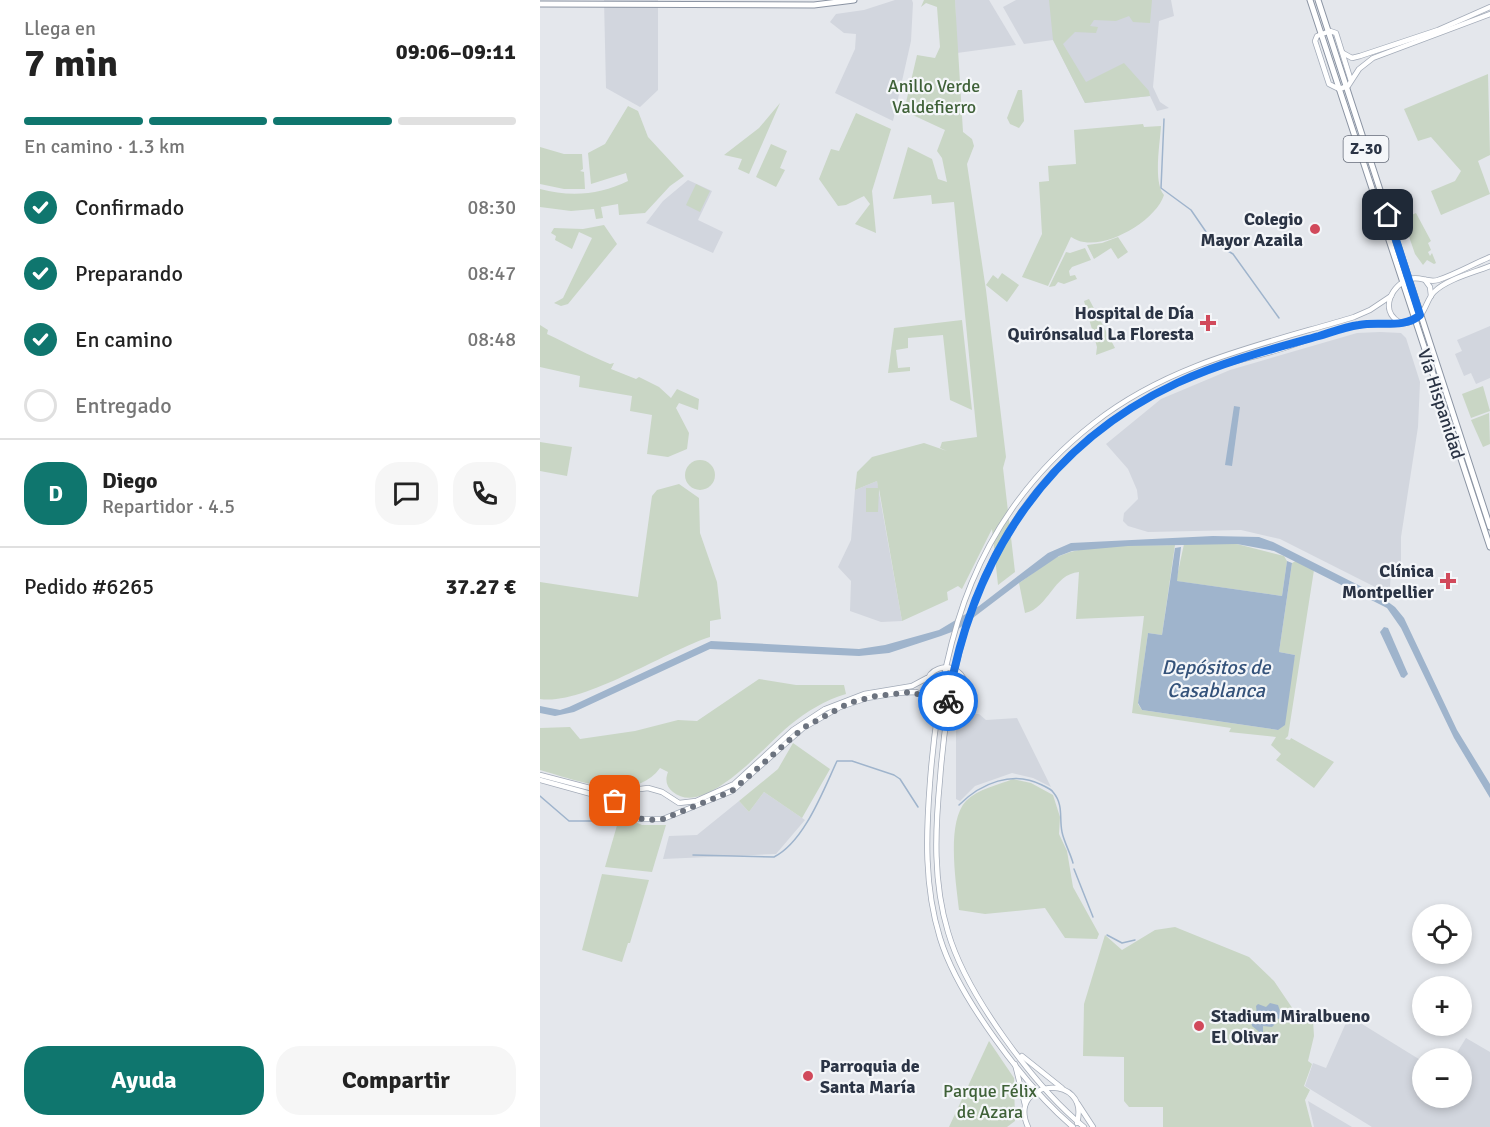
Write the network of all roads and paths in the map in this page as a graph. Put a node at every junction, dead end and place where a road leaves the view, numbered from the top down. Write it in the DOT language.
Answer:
graph roads {
  1 [pos="770,0"];
  2 [pos="854,0"];
  3 [pos="1310,0"];
  4 [pos="1318,0"];
  5 [pos="540,4"];
  6 [pos="762,4"];
  7 [pos="1490,7"];
  8 [pos="1490,14"];
  9 [pos="1328,31"];
  10 [pos="1321,33"];
  11 [pos="1343,53"];
  12 [pos="1351,81"];
  13 [pos="1346,87"];
  14 [pos="1339,89"];
  15 [pos="1490,257"];
  16 [pos="1490,266"];
  17 [pos="1405,267"];
  18 [pos="1418,278"];
  19 [pos="1409,279"];
  20 [pos="1425,280"];
  21 [pos="1402,283"];
  22 [pos="1391,296"];
  23 [pos="1431,296"];
  24 [pos="1420,315"];
  25 [pos="1414,320"];
  26 [pos="1402,323"];
  27 [pos="1485,511"];
  28 [pos="1478,514"];
  29 [pos="1490,527"];
  30 [pos="1490,547"];
  31 [pos="944,667"];
  32 [pos="954,668"];
  33 [pos="927,678"];
  34 [pos="928,698"];
  35 [pos="939,703"];
  36 [pos="948,705"];
  37 [pos="938,711"];
  38 [pos="540,775"];
  39 [pos="540,780"];
  40 [pos="626,792"];
  41 [pos="673,799"];
  42 [pos="621,805"];
  43 [pos="673,814"];
  44 [pos="1011,1045"];
  45 [pos="1014,1062"];
  46 [pos="1044,1088"];
  47 [pos="1064,1090"];
  48 [pos="1037,1091"];
  49 [pos="1077,1103"];
  50 [pos="1025,1108"];
  51 [pos="1075,1125"];
  52 [pos="1028,1127"];
  53 [pos="1084,1127"];
  54 [pos="1093,1127"];
  1 -- 6 [label="highway"];
  2 -- 6 [label="highway"];
  3 -- 10 [label="highway, Vía Hispanidad / Z-30"];
  4 -- 9 [label="highway, Vía Hispanidad / Z-30"];
  5 -- 6 [label="highway"];
  7 -- 11 [label="main road"];
  8 -- 12 [label="main road"];
  9 -- 10 [label="main road"];
  9 -- 11 [label="main road, Vía Hispanidad"];
  9 -- 13 [label="highway, Vía Hispanidad / Z-30"];
  10 -- 14 [label="highway, Vía Hispanidad / Z-30"];
  11 -- 12 [label="main road, Vía Hispanidad"];
  12 -- 13 [label="main road"];
  13 -- 14 [label="main road"];
  13 -- 17 [label="highway, Vía Hispanidad / Z-30"];
  14 -- 21 [label="highway, Vía Hispanidad / Z-30"];
  15 -- 20 [label="main road"];
  16 -- 23 [label="main road"];
  17 -- 18 [label="main road"];
  17 -- 19 [label="highway, Vía Hispanidad / Z-30"];
  18 -- 19 [label="main road"];
  18 -- 20 [label="main road"];
  19 -- 21 [label="main road"];
  19 -- 24 [label="highway, Vía Hispanidad / Z-30"];
  20 -- 23 [label="main road"];
  21 -- 22 [label="main road"];
  21 -- 25 [label="highway, Vía Hispanidad / Z-30"];
  22 -- 26 [label="main road"];
  22 -- 31 [label="main road"];
  23 -- 24 [label="main road"];
  24 -- 25 [label="main road"];
  24 -- 27 [label="highway, Vía Hispanidad / Z-30"];
  25 -- 26 [label="main road"];
  25 -- 28 [label="highway, Vía Hispanidad / Z-30"];
  26 -- 32 [label="main road"];
  27 -- 28 [label="highway"];
  27 -- 29 [label="highway, Vía Hispanidad / Z-30"];
  28 -- 30 [label="highway, Vía Hispanidad / Z-30"];
  31 -- 32 [label="main road"];
  31 -- 33 [label="main road"];
  31 -- 35 [label="main road"];
  32 -- 36 [label="main road"];
  32 -- 36 [label="main road"];
  33 -- 34 [label="main road"];
  33 -- 41 [label="main road"];
  34 -- 35 [label="main road"];
  34 -- 37 [label="main road"];
  34 -- 43 [label="main road"];
  35 -- 36 [label="main road"];
  35 -- 37 [label="main road"];
  36 -- 44 [label="main road"];
  37 -- 45 [label="main road"];
  38 -- 40 [label="main road"];
  39 -- 42 [label="main road"];
  40 -- 41 [label="main road"];
  40 -- 42 [label="main road"];
  41 -- 43 [label="main road"];
  42 -- 43 [label="main road"];
  44 -- 46 [label="main road"];
  44 -- 47 [label="main road"];
  45 -- 48 [label="main road"];
  45 -- 50 [label="main road"];
  46 -- 47 [label="main road"];
  46 -- 48 [label="main road"];
  46 -- 51 [label="main road"];
  47 -- 49 [label="main road"];
  48 -- 50 [label="main road"];
  48 -- 51 [label="main road"];
  49 -- 51 [label="main road"];
  49 -- 54 [label="main road"];
  50 -- 52 [label="main road"];
  51 -- 53 [label="main road"];
}
